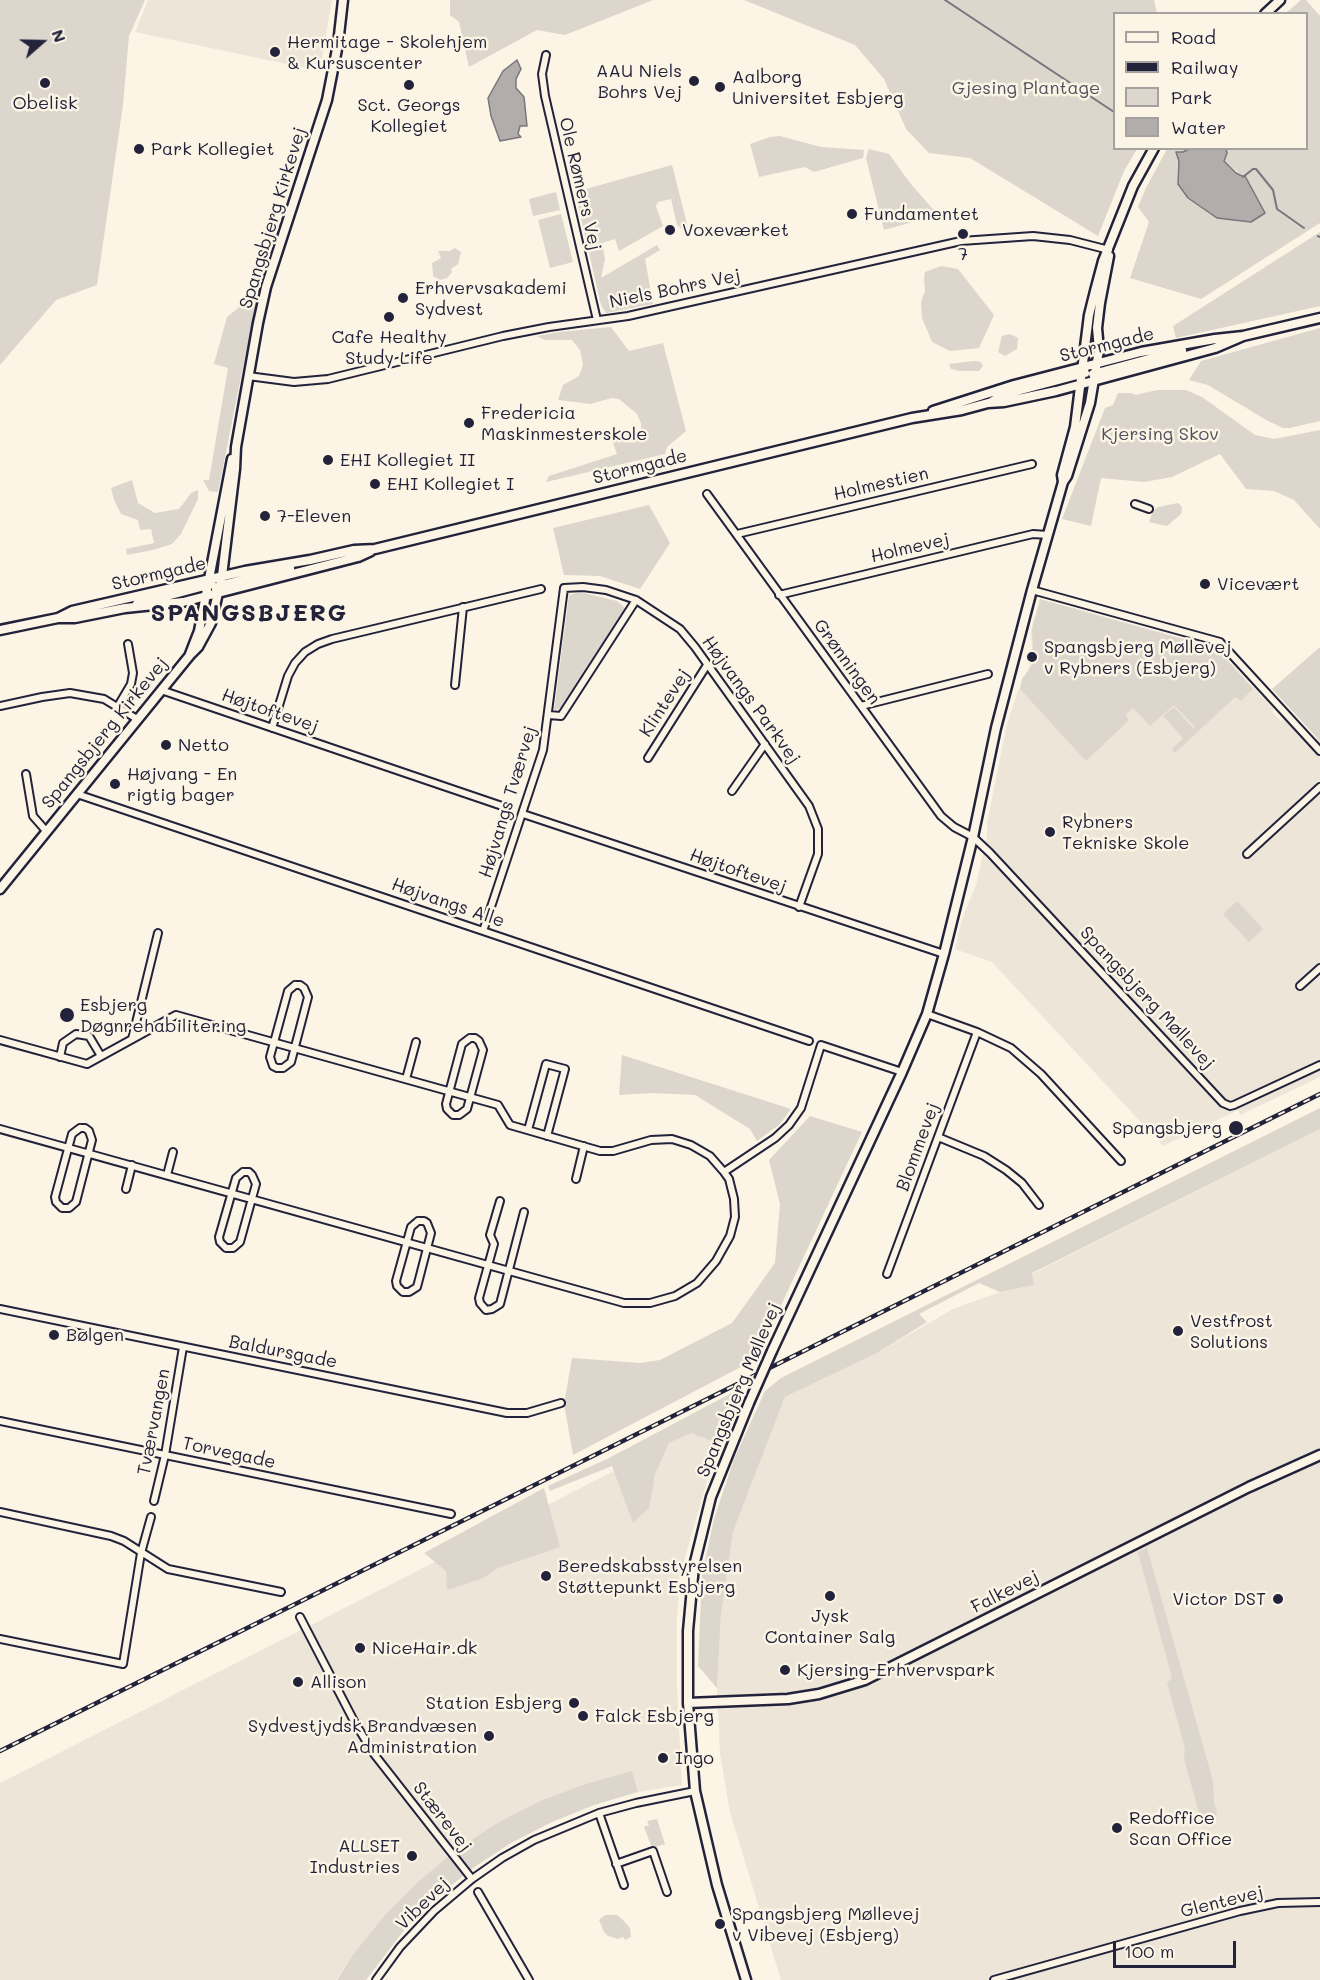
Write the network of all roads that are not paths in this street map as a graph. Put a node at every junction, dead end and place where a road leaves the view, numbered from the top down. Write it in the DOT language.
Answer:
graph roads {
  1 [pos="343,0"];
  2 [pos="1280,0"];
  3 [pos="1267,12"];
  4 [pos="546,55"];
  5 [pos="1153,150"];
  6 [pos="1109,250"];
  7 [pos="1320,318"];
  8 [pos="597,320"];
  9 [pos="1243,336"];
  10 [pos="1095,372"];
  11 [pos="1082,375"];
  12 [pos="248,376"];
  13 [pos="912,418"];
  14 [pos="236,447"];
  15 [pos="1032,464"];
  16 [pos="1063,482"];
  17 [pos="707,494"];
  18 [pos="1135,504"];
  19 [pos="1149,509"];
  20 [pos="737,534"];
  21 [pos="1048,534"];
  22 [pos="375,549"];
  23 [pos="310,560"];
  24 [pos="222,576"];
  25 [pos="208,583"];
  26 [pos="541,588"];
  27 [pos="564,588"];
  28 [pos="219,590"];
  29 [pos="1032,590"];
  30 [pos="779,595"];
  31 [pos="206,596"];
  32 [pos="636,600"];
  33 [pos="464,607"];
  34 [pos="125,608"];
  35 [pos="58,618"];
  36 [pos="0,630"];
  37 [pos="128,644"];
  38 [pos="190,655"];
  39 [pos="707,665"];
  40 [pos="988,674"];
  41 [pos="455,685"];
  42 [pos="161,690"];
  43 [pos="0,706"];
  44 [pos="118,706"];
  45 [pos="861,706"];
  46 [pos="549,715"];
  47 [pos="137,719"];
  48 [pos="272,728"];
  49 [pos="765,744"];
  50 [pos="1320,751"];
  51 [pos="648,758"];
  52 [pos="26,774"];
  53 [pos="732,791"];
  54 [pos="1318,792"];
  55 [pos="77,794"];
  56 [pos="505,807"];
  57 [pos="523,814"];
  58 [pos="47,831"];
  59 [pos="973,837"];
  60 [pos="1247,854"];
  61 [pos="0,888"];
  62 [pos="799,907"];
  63 [pos="483,931"];
  64 [pos="158,933"];
  65 [pos="944,954"];
  66 [pos="1320,968"];
  67 [pos="1300,986"];
  68 [pos="927,1014"];
  69 [pos="977,1032"];
  70 [pos="132,1039"];
  71 [pos="0,1040"];
  72 [pos="809,1041"];
  73 [pos="274,1042"];
  74 [pos="416,1042"];
  75 [pos="295,1048"];
  76 [pos="101,1056"];
  77 [pos="60,1057"];
  78 [pos="1320,1065"];
  79 [pos="903,1072"];
  80 [pos="406,1079"];
  81 [pos="449,1091"];
  82 [pos="470,1097"];
  83 [pos="0,1128"];
  84 [pos="528,1130"];
  85 [pos="547,1136"];
  86 [pos="938,1137"];
  87 [pos="584,1146"];
  88 [pos="69,1147"];
  89 [pos="173,1152"];
  90 [pos="89,1153"];
  91 [pos="1121,1161"];
  92 [pos="132,1165"];
  93 [pos="724,1172"];
  94 [pos="167,1175"];
  95 [pos="576,1179"];
  96 [pos="126,1189"];
  97 [pos="232,1192"];
  98 [pos="252,1198"];
  99 [pos="500,1202"];
  100 [pos="1039,1205"];
  101 [pos="524,1212"];
  102 [pos="407,1242"];
  103 [pos="427,1248"];
  104 [pos="488,1265"];
  105 [pos="508,1271"];
  106 [pos="887,1274"];
  107 [pos="0,1309"];
  108 [pos="183,1347"];
  109 [pos="561,1403"];
  110 [pos="0,1421"];
  111 [pos="165,1455"];
  112 [pos="1320,1455"];
  113 [pos="154,1501"];
  114 [pos="0,1512"];
  115 [pos="451,1514"];
  116 [pos="151,1517"];
  117 [pos="141,1553"];
  118 [pos="281,1592"];
  119 [pos="300,1617"];
  120 [pos="0,1639"];
  121 [pos="688,1703"];
  122 [pos="695,1791"];
  123 [pos="599,1813"];
  124 [pos="616,1864"];
  125 [pos="472,1879"];
  126 [pos="624,1885"];
  127 [pos="478,1892"];
  128 [pos="667,1892"];
  129 [pos="1320,1902"];
  130 [pos="376,1980"];
  131 [pos="529,1980"];
  132 [pos="746,1980"];
  133 [pos="994,1980"];
  1 -- 12 [label="street, Spangsbjerg Kirkevej"];
  2 -- 3 [label="street"];
  4 -- 8 [label="street, Ole Rømers Vej"];
  5 -- 6 [label="street, Spangsbjerg Møllevej"];
  6 -- 8 [label="street, Niels Bohrs Vej"];
  6 -- 10 [label="street, Spangsbjerg Møllevej"];
  6 -- 11 [label="street, Spangsbjerg Møllevej"];
  7 -- 9 [label="street, Stormgade"];
  8 -- 12 [label="street, Niels Bohrs Vej"];
  9 -- 10 [label="street, Stormgade"];
  9 -- 10 [label="street, Stormgade"];
  10 -- 11 [label="street, Stormgade"];
  10 -- 11 [label="street"];
  10 -- 16 [label="street, Spangsbjerg Møllevej"];
  11 -- 13 [label="street, Stormgade"];
  11 -- 13 [label="street, Stormgade"];
  11 -- 16 [label="street, Spangsbjerg Møllevej"];
  12 -- 14 [label="street, Spangsbjerg Kirkevej"];
  13 -- 22 [label="street, Stormgade"];
  14 -- 24 [label="street, Spangsbjerg Kirkevej"];
  14 -- 25 [label="street, Spangsbjerg Kirkevej"];
  15 -- 20 [label="street, Holmestien"];
  16 -- 21 [label="street, Spangsbjerg Møllevej"];
  17 -- 20 [label="street, Grønningen"];
  18 -- 19 [label="street"];
  20 -- 30 [label="street, Grønningen"];
  21 -- 29 [label="street, Spangsbjerg Møllevej"];
  21 -- 30 [label="street, Holmevej"];
  22 -- 23 [label="street, Stormgade"];
  22 -- 28 [label="street, Stormgade"];
  23 -- 24 [label="street, Stormgade"];
  23 -- 28 [label="street"];
  24 -- 25 [label="street, Stormgade"];
  24 -- 28 [label="street, Spangsbjerg Kirkevej"];
  25 -- 31 [label="street, Spangsbjerg Kirkevej"];
  25 -- 34 [label="street"];
  25 -- 35 [label="street, Stormgade"];
  26 -- 33 [label="street"];
  27 -- 32 [label="street, Højvangs Parkvej"];
  27 -- 46 [label="street, Højvangs Tværvej"];
  28 -- 31 [label="street, Stormgade"];
  28 -- 38 [label="street, Spangsbjerg Kirkevej"];
  29 -- 50 [label="street"];
  29 -- 59 [label="street, Spangsbjerg Møllevej"];
  30 -- 45 [label="street, Grønningen"];
  31 -- 34 [label="street, Stormgade"];
  31 -- 38 [label="street, Spangsbjerg Kirkevej"];
  32 -- 39 [label="street, Højvangs Parkvej"];
  32 -- 46 [label="street, Højvangs Tværvej"];
  33 -- 41 [label="street"];
  33 -- 48 [label="street"];
  34 -- 35 [label="street, Stormgade"];
  35 -- 36 [label="street, Stormgade"];
  37 -- 44 [label="street"];
  38 -- 42 [label="street, Spangsbjerg Kirkevej"];
  39 -- 49 [label="street, Højvangs Parkvej"];
  39 -- 51 [label="street, Klintevej"];
  40 -- 45 [label="street"];
  42 -- 47 [label="street, Spangsbjerg Kirkevej"];
  42 -- 48 [label="street, Højtoftevej"];
  43 -- 44 [label="street"];
  44 -- 47 [label="street"];
  45 -- 59 [label="street, Grønningen"];
  46 -- 57 [label="street, Højvangs Tværvej"];
  47 -- 55 [label="street, Spangsbjerg Kirkevej"];
  48 -- 56 [label="street, Højtoftevej"];
  49 -- 53 [label="street"];
  49 -- 62 [label="street, Højvangs Parkvej"];
  52 -- 58 [label="street, Spangsbjerg Kirkevej"];
  54 -- 60 [label="street"];
  55 -- 58 [label="street, Spangsbjerg Kirkevej"];
  55 -- 63 [label="street, Højvangs Alle"];
  57 -- 62 [label="street, Højtoftevej"];
  57 -- 63 [label="street, Højvangs Tværvej"];
  58 -- 61 [label="street, Spangsbjerg Kirkevej"];
  59 -- 65 [label="street, Spangsbjerg Møllevej"];
  59 -- 78 [label="street, Spangsbjerg Møllevej"];
  62 -- 65 [label="street, Højtoftevej"];
  63 -- 72 [label="street, Højvangs Alle"];
  64 -- 70 [label="street"];
  65 -- 68 [label="street, Spangsbjerg Møllevej"];
  66 -- 67 [label="street"];
  68 -- 69 [label="street"];
  68 -- 79 [label="street, Spangsbjerg Møllevej"];
  69 -- 86 [label="street, Blommevej"];
  69 -- 91 [label="street"];
  70 -- 73 [label="street"];
  70 -- 76 [label="street"];
  71 -- 77 [label="street"];
  73 -- 75 [label="street"];
  73 -- 75 [label="street"];
  73 -- 75 [label="street"];
  74 -- 80 [label="street"];
  75 -- 80 [label="street"];
  76 -- 77 [label="street"];
  76 -- 77 [label="street"];
  79 -- 93 [label="street"];
  79 -- 121 [label="street, Spangsbjerg Møllevej, bridge"];
  80 -- 81 [label="street"];
  81 -- 82 [label="street"];
  81 -- 82 [label="street"];
  81 -- 82 [label="street"];
  82 -- 84 [label="street"];
  83 -- 88 [label="street"];
  84 -- 85 [label="street"];
  84 -- 85 [label="street"];
  85 -- 87 [label="street"];
  86 -- 100 [label="street"];
  86 -- 106 [label="street, Blommevej"];
  87 -- 93 [label="street"];
  87 -- 95 [label="street"];
  88 -- 90 [label="street"];
  88 -- 90 [label="street"];
  88 -- 90 [label="street"];
  89 -- 94 [label="street"];
  90 -- 92 [label="street"];
  92 -- 94 [label="street"];
  92 -- 96 [label="street"];
  93 -- 105 [label="street"];
  94 -- 97 [label="street"];
  97 -- 98 [label="street"];
  97 -- 98 [label="street"];
  97 -- 98 [label="street"];
  98 -- 102 [label="street"];
  99 -- 104 [label="street"];
  101 -- 105 [label="street"];
  102 -- 103 [label="street"];
  102 -- 103 [label="street"];
  102 -- 103 [label="street"];
  103 -- 104 [label="street"];
  104 -- 105 [label="street"];
  104 -- 105 [label="street"];
  107 -- 108 [label="street, Baldursgade"];
  108 -- 109 [label="street, Baldursgade"];
  108 -- 111 [label="street, Tværvangen"];
  110 -- 111 [label="street, Torvegade"];
  111 -- 113 [label="street, Tværvangen"];
  111 -- 115 [label="street, Torvegade"];
  112 -- 121 [label="street, Falkevej"];
  114 -- 117 [label="street"];
  116 -- 117 [label="street"];
  117 -- 118 [label="street"];
  117 -- 120 [label="street"];
  119 -- 125 [label="street, Stærevej"];
  121 -- 122 [label="street, Spangsbjerg Møllevej"];
  122 -- 123 [label="street, Vibevej"];
  122 -- 132 [label="street, Spangsbjerg Møllevej"];
  123 -- 124 [label="street"];
  123 -- 125 [label="street, Vibevej"];
  124 -- 126 [label="street"];
  124 -- 128 [label="street"];
  125 -- 130 [label="street, Vibevej"];
  127 -- 131 [label="street"];
  129 -- 133 [label="street, Glentevej"];
}
